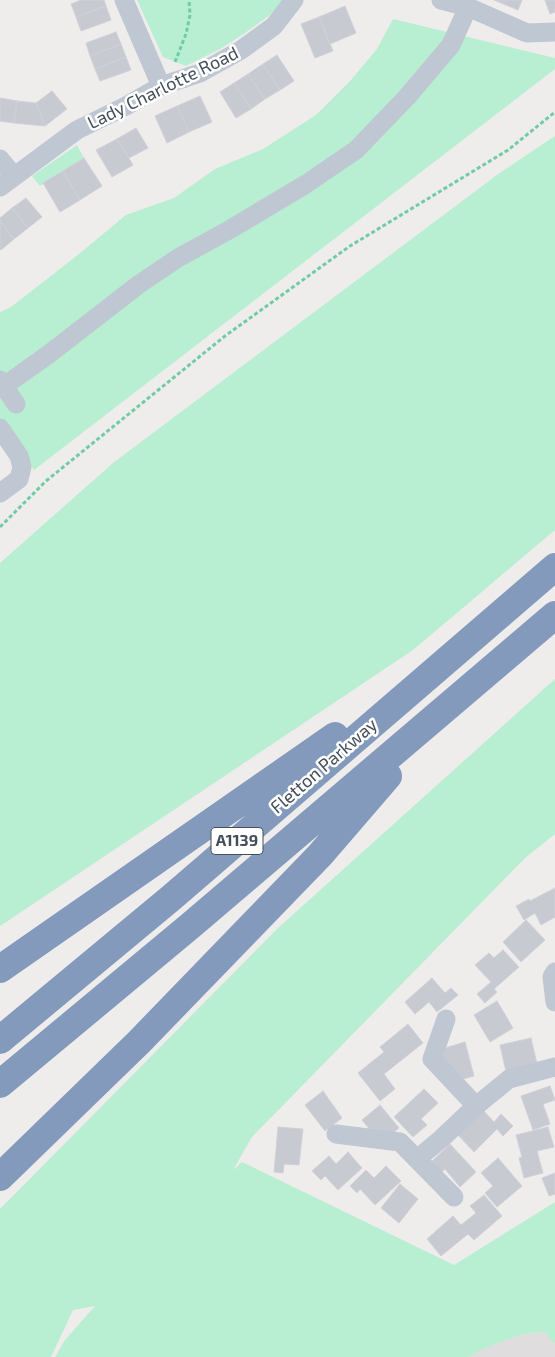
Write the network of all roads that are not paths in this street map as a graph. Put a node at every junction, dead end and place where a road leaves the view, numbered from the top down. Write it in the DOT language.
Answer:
graph roads {
  1 [pos="124,0"];
  2 [pos="294,0"];
  3 [pos="441,0"];
  4 [pos="468,7"];
  5 [pos="555,32"];
  6 [pos="161,86"];
  7 [pos="0,159"];
  8 [pos="7,182"];
  9 [pos="2,383"];
  10 [pos="16,404"];
  11 [pos="0,428"];
  12 [pos="0,493"];
  13 [pos="555,567"];
  14 [pos="555,615"];
  15 [pos="471,640"];
  16 [pos="445,710"];
  17 [pos="0,969"];
  18 [pos="555,972"];
  19 [pos="555,1002"];
  20 [pos="446,1019"];
  21 [pos="0,1040"];
  22 [pos="555,1067"];
  23 [pos="0,1084"];
  24 [pos="476,1106"];
  25 [pos="336,1134"];
  26 [pos="417,1159"];
  27 [pos="0,1177"];
  28 [pos="454,1197"];
  1 -- 6 [label="street"];
  2 -- 6 [label="street, Lady Charlotte Road"];
  3 -- 4 [label="street"];
  4 -- 5 [label="street"];
  4 -- 9 [label="street"];
  6 -- 8 [label="street, Lady Charlotte Road"];
  7 -- 8 [label="street"];
  9 -- 10 [label="street"];
  11 -- 12 [label="street"];
  13 -- 15 [label="highway, Fletton Parkway / A1139"];
  14 -- 16 [label="highway, Fletton Parkway / A1139"];
  15 -- 17 [label="highway"];
  15 -- 21 [label="highway, Fletton Parkway / A1139"];
  16 -- 23 [label="highway, Fletton Parkway / A1139"];
  16 -- 27 [label="highway"];
  18 -- 19 [label="street"];
  20 -- 24 [label="street"];
  22 -- 24 [label="street"];
  24 -- 26 [label="street"];
  25 -- 26 [label="street"];
  26 -- 28 [label="street"];
}
